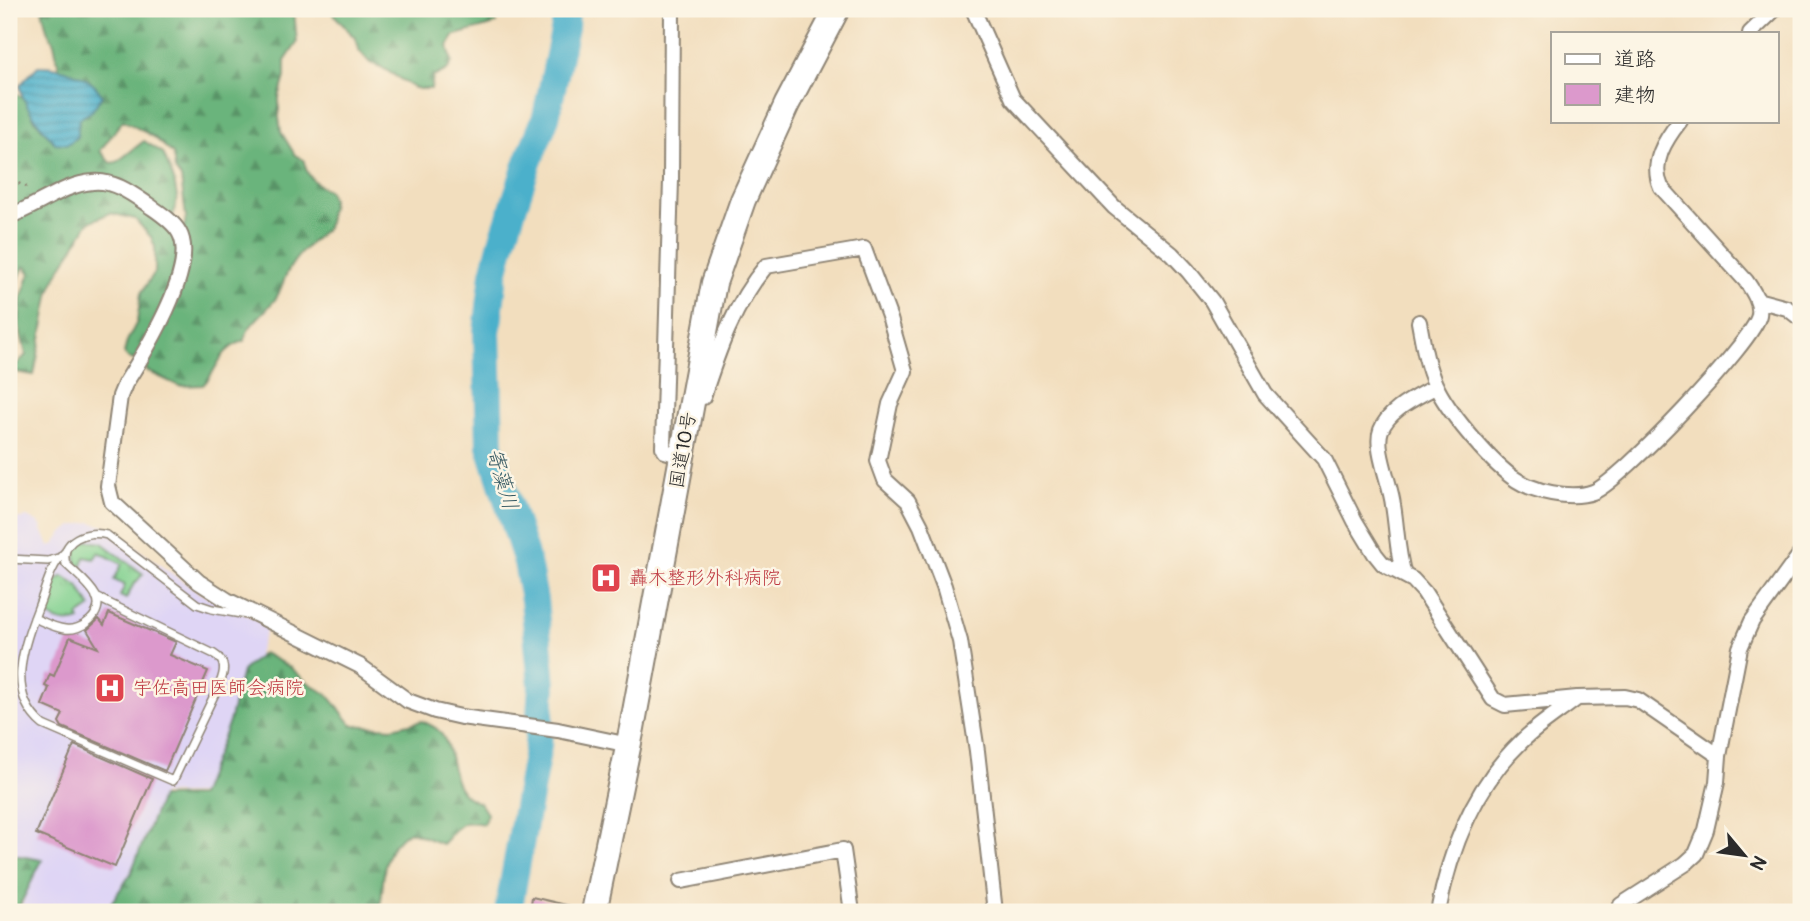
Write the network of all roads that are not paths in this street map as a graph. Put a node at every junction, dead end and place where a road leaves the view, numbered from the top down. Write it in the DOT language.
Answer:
graph roads {
  1 [pos="672,9"];
  2 [pos="836,9"];
  3 [pos="973,9"];
  4 [pos="1775,9"];
  5 [pos="1751,32"];
  6 [pos="1679,122"];
  7 [pos="9,216"];
  8 [pos="1757,300"];
  9 [pos="1801,319"];
  10 [pos="1419,322"];
  11 [pos="1436,386"];
  12 [pos="682,456"];
  13 [pos="1801,552"];
  14 [pos="62,555"];
  15 [pos="9,559"];
  16 [pos="1404,575"];
  17 [pos="96,597"];
  18 [pos="263,617"];
  19 [pos="34,618"];
  20 [pos="1577,698"];
  21 [pos="629,745"];
  22 [pos="1719,756"];
  23 [pos="681,881"];
  24 [pos="594,912"];
  25 [pos="852,912"];
  26 [pos="995,912"];
  27 [pos="1438,912"];
  28 [pos="1621,912"];
  1 -- 12 [label="street"];
  2 -- 12 [label="highway, 国道10号"];
  3 -- 16 [label="street"];
  4 -- 5 [label="street"];
  6 -- 8 [label="street"];
  7 -- 18 [label="street"];
  8 -- 9 [label="street"];
  8 -- 11 [label="street"];
  10 -- 11 [label="street"];
  11 -- 16 [label="street"];
  12 -- 21 [label="highway, 国道10号"];
  12 -- 26 [label="street"];
  13 -- 22 [label="street"];
  14 -- 15 [label="lane"];
  14 -- 17 [label="lane"];
  14 -- 18 [label="lane"];
  14 -- 19 [label="lane"];
  16 -- 20 [label="street"];
  17 -- 19 [label="lane"];
  17 -- 19 [label="lane"];
  18 -- 21 [label="street"];
  20 -- 22 [label="street"];
  20 -- 27 [label="street"];
  21 -- 24 [label="highway, 国道10号"];
  22 -- 28 [label="street"];
  23 -- 25 [label="street"];
}
